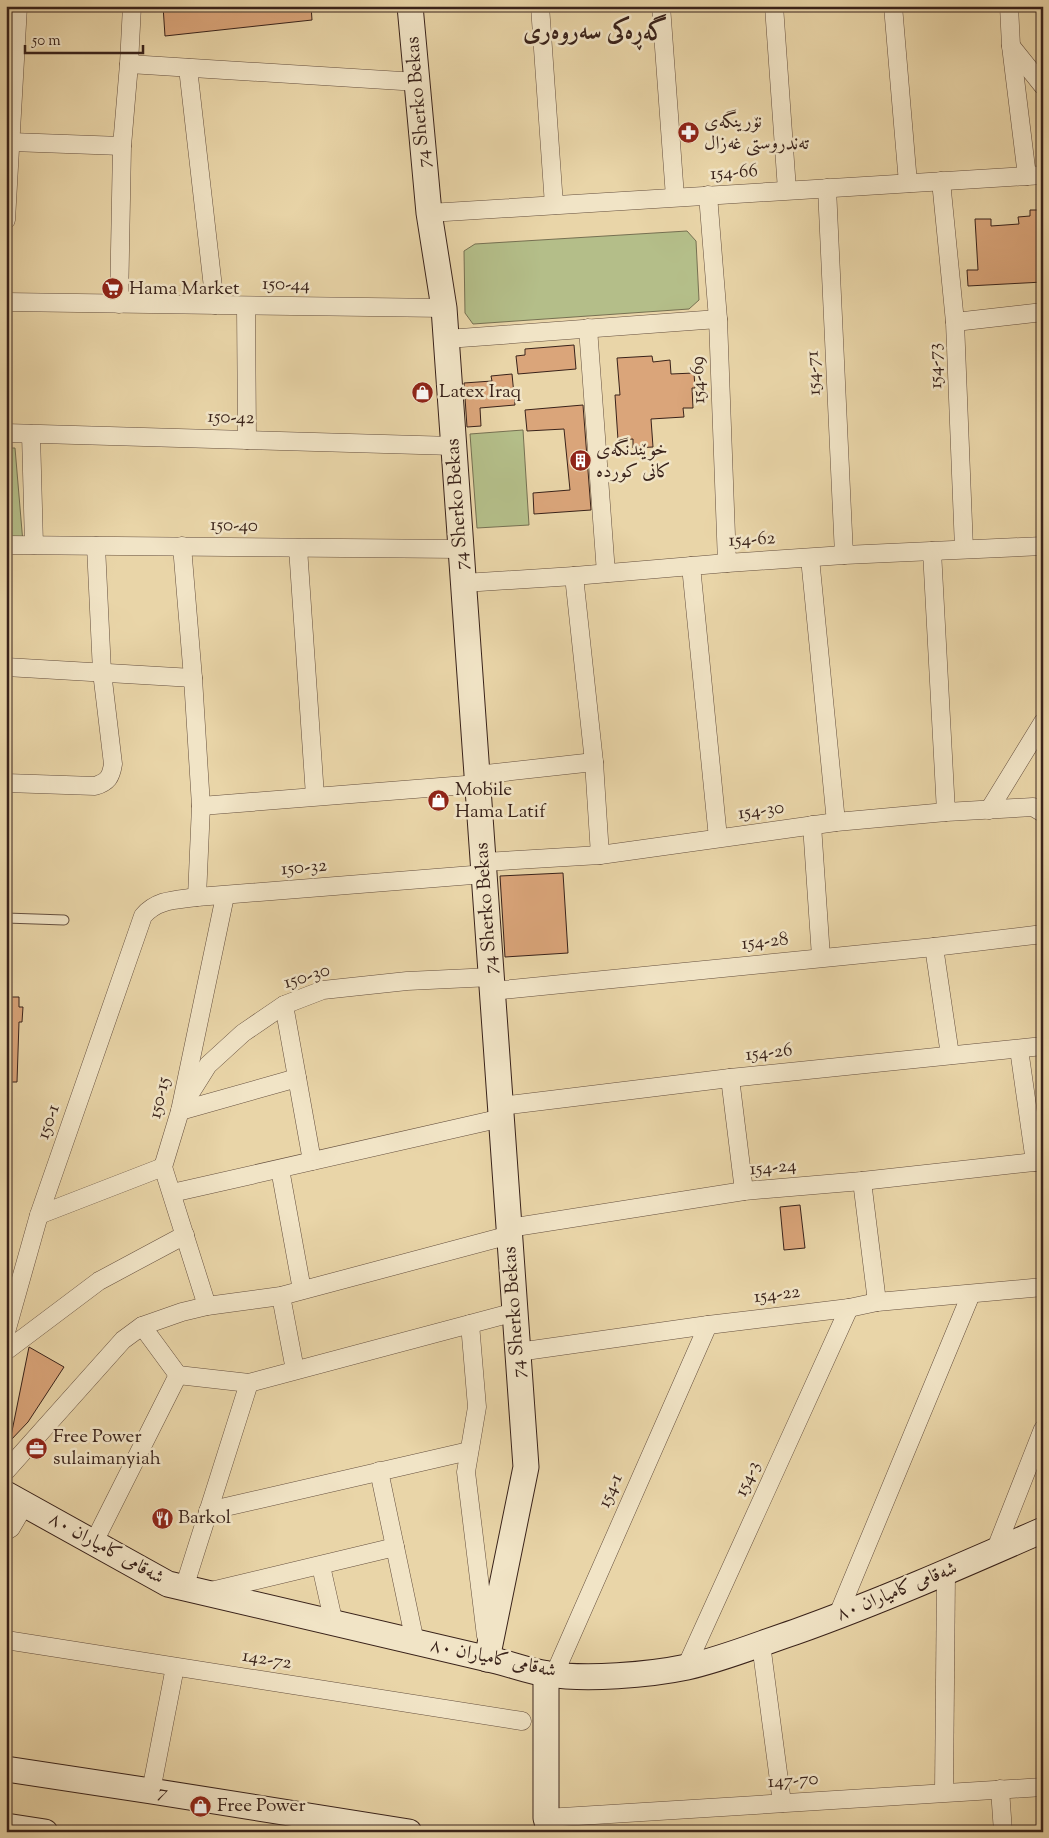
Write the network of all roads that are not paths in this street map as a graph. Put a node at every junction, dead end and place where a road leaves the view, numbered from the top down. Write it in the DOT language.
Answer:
graph roads {
  1 [pos="18,6"];
  2 [pos="132,6"];
  3 [pos="410,6"];
  4 [pos="540,6"];
  5 [pos="660,6"];
  6 [pos="774,6"];
  7 [pos="893,6"];
  8 [pos="1009,6"];
  9 [pos="12,35"];
  10 [pos="1011,46"];
  11 [pos="130,64"];
  12 [pos="188,68"];
  13 [pos="418,82"];
  14 [pos="1043,86"];
  15 [pos="11,142"];
  16 [pos="122,146"];
  17 [pos="1035,175"];
  18 [pos="941,181"];
  19 [pos="908,183"];
  20 [pos="827,188"];
  21 [pos="787,190"];
  22 [pos="708,196"];
  23 [pos="675,198"];
  24 [pos="554,205"];
  25 [pos="429,213"];
  26 [pos="6,220"];
  27 [pos="6,302"];
  28 [pos="119,304"];
  29 [pos="215,305"];
  30 [pos="246,306"];
  31 [pos="444,308"];
  32 [pos="1043,312"];
  33 [pos="718,319"];
  34 [pos="955,322"];
  35 [pos="588,328"];
  36 [pos="447,339"];
  37 [pos="6,433"];
  38 [pos="31,434"];
  39 [pos="246,440"];
  40 [pos="454,446"];
  41 [pos="6,545"];
  42 [pos="34,545"];
  43 [pos="96,546"];
  44 [pos="182,546"];
  45 [pos="1043,546"];
  46 [pos="298,548"];
  47 [pos="461,549"];
  48 [pos="964,549"];
  49 [pos="932,551"];
  50 [pos="844,555"];
  51 [pos="810,558"];
  52 [pos="727,563"];
  53 [pos="691,566"];
  54 [pos="606,573"];
  55 [pos="574,576"];
  56 [pos="464,583"];
  57 [pos="6,667"];
  58 [pos="102,672"];
  59 [pos="193,678"];
  60 [pos="1043,722"];
  61 [pos="594,762"];
  62 [pos="478,779"];
  63 [pos="6,783"];
  64 [pos="1002,789"];
  65 [pos="315,796"];
  66 [pos="201,806"];
  67 [pos="989,810"];
  68 [pos="1038,810"];
  69 [pos="946,812"];
  70 [pos="836,822"];
  71 [pos="812,825"];
  72 [pos="718,838"];
  73 [pos="600,855"];
  74 [pos="484,868"];
  75 [pos="225,896"];
  76 [pos="198,897"];
  77 [pos="6,918"];
  78 [pos="64,920"];
  79 [pos="139,928"];
  80 [pos="1043,934"];
  81 [pos="934,947"];
  82 [pos="822,957"];
  83 [pos="492,984"];
  84 [pos="284,1005"];
  85 [pos="1043,1046"];
  86 [pos="1019,1049"];
  87 [pos="950,1056"];
  88 [pos="297,1078"];
  89 [pos="730,1078"];
  90 [pos="180,1111"];
  91 [pos="501,1112"];
  92 [pos="312,1161"];
  93 [pos="1039,1162"];
  94 [pos="163,1167"];
  95 [pos="280,1169"];
  96 [pos="862,1181"];
  97 [pos="744,1191"];
  98 [pos="172,1193"];
  99 [pos="39,1215"];
  100 [pos="509,1231"];
  101 [pos="185,1235"];
  102 [pos="1043,1287"];
  103 [pos="302,1290"];
  104 [pos="971,1294"];
  105 [pos="281,1296"];
  106 [pos="877,1302"];
  107 [pos="206,1306"];
  108 [pos="849,1308"];
  109 [pos="515,1312"];
  110 [pos="470,1324"];
  111 [pos="708,1325"];
  112 [pos="142,1326"];
  113 [pos="6,1332"];
  114 [pos="6,1351"];
  115 [pos="518,1352"];
  116 [pos="295,1370"];
  117 [pos="178,1375"];
  118 [pos="249,1383"];
  119 [pos="1043,1429"];
  120 [pos="469,1451"];
  121 [pos="6,1471"];
  122 [pos="379,1471"];
  123 [pos="16,1499"];
  124 [pos="208,1511"];
  125 [pos="1043,1530"];
  126 [pos="6,1531"];
  127 [pos="94,1542"];
  128 [pos="395,1547"];
  129 [pos="995,1551"];
  130 [pos="321,1566"];
  131 [pos="946,1573"];
  132 [pos="194,1590"];
  133 [pos="837,1617"];
  134 [pos="334,1624"];
  135 [pos="6,1640"];
  136 [pos="415,1642"];
  137 [pos="761,1644"];
  138 [pos="487,1654"];
  139 [pos="175,1667"];
  140 [pos="686,1667"];
  141 [pos="550,1675"];
  142 [pos="522,1721"];
  143 [pos="6,1770"];
  144 [pos="1043,1787"];
  145 [pos="1000,1789"];
  146 [pos="151,1790"];
  147 [pos="944,1792"];
  148 [pos="782,1803"];
  149 [pos="6,1826"];
  150 [pos="543,1827"];
  151 [pos="45,1832"];
  152 [pos="409,1832"];
  153 [pos="1003,1832"];
  1 -- 9 [label="street"];
  2 -- 11 [label="street"];
  3 -- 13 [label="street, 74 Sherko Bekas"];
  4 -- 24 [label="street"];
  5 -- 23 [label="street"];
  6 -- 21 [label="street"];
  7 -- 19 [label="street"];
  8 -- 10 [label="street"];
  9 -- 15 [label="street"];
  10 -- 14 [label="street"];
  10 -- 17 [label="street"];
  11 -- 12 [label="street"];
  11 -- 16 [label="street"];
  12 -- 13 [label="street"];
  12 -- 29 [label="street"];
  13 -- 25 [label="street, 74 Sherko Bekas"];
  15 -- 16 [label="street"];
  15 -- 26 [label="street"];
  16 -- 28 [label="street"];
  17 -- 18 [label="street, 154-66"];
  18 -- 19 [label="street, 154-66"];
  18 -- 34 [label="street, 154-73"];
  19 -- 20 [label="street, 154-66"];
  20 -- 21 [label="street, 154-66"];
  20 -- 50 [label="street, 154-71"];
  21 -- 22 [label="street, 154-66"];
  22 -- 23 [label="street, 154-66"];
  22 -- 33 [label="street, 154-69"];
  23 -- 24 [label="street, 154-66"];
  24 -- 25 [label="street, 154-66"];
  25 -- 31 [label="street, 74 Sherko Bekas"];
  27 -- 28 [label="street, 150-44"];
  28 -- 29 [label="street, 150-44"];
  29 -- 30 [label="street, 150-44"];
  30 -- 31 [label="street, 150-44"];
  30 -- 39 [label="street"];
  31 -- 36 [label="street, 74 Sherko Bekas"];
  32 -- 34 [label="street"];
  33 -- 35 [label="street"];
  33 -- 52 [label="street, 154-69"];
  34 -- 48 [label="street, 154-73"];
  35 -- 36 [label="street"];
  35 -- 54 [label="street"];
  36 -- 40 [label="street, 74 Sherko Bekas"];
  37 -- 38 [label="street, 150-42"];
  38 -- 39 [label="street, 150-42"];
  38 -- 42 [label="street"];
  39 -- 40 [label="street, 150-42"];
  40 -- 47 [label="street, 74 Sherko Bekas"];
  41 -- 42 [label="street, 150-40"];
  42 -- 43 [label="street, 150-40"];
  43 -- 44 [label="street, 150-40"];
  43 -- 58 [label="street"];
  44 -- 46 [label="street, 150-40"];
  44 -- 59 [label="street"];
  45 -- 48 [label="street, 154-62"];
  46 -- 47 [label="street, 150-40"];
  46 -- 65 [label="street"];
  47 -- 56 [label="street, 74 Sherko Bekas"];
  48 -- 49 [label="street, 154-62"];
  49 -- 50 [label="street, 154-62"];
  49 -- 69 [label="street"];
  50 -- 51 [label="street, 154-62"];
  51 -- 52 [label="street, 154-62"];
  51 -- 70 [label="street"];
  52 -- 53 [label="street, 154-62"];
  53 -- 54 [label="street, 154-62"];
  53 -- 72 [label="street"];
  54 -- 55 [label="street, 154-62"];
  55 -- 56 [label="street, 154-62"];
  55 -- 61 [label="street"];
  56 -- 62 [label="street, 74 Sherko Bekas"];
  57 -- 58 [label="street"];
  58 -- 59 [label="street"];
  58 -- 63 [label="street"];
  59 -- 66 [label="street"];
  60 -- 64 [label="street"];
  61 -- 62 [label="street"];
  61 -- 73 [label="street"];
  62 -- 65 [label="street"];
  62 -- 74 [label="street, 74 Sherko Bekas"];
  64 -- 67 [label="street"];
  64 -- 68 [label="street"];
  65 -- 66 [label="street"];
  66 -- 76 [label="street"];
  67 -- 68 [label="street, 154-30"];
  67 -- 69 [label="street, 154-30"];
  69 -- 70 [label="street, 154-30"];
  70 -- 71 [label="street, 154-30"];
  71 -- 72 [label="street, 154-30"];
  71 -- 82 [label="street"];
  72 -- 73 [label="street, 154-30"];
  73 -- 74 [label="street, 154-30"];
  74 -- 75 [label="street, 150-32"];
  74 -- 83 [label="street, 74 Sherko Bekas"];
  75 -- 76 [label="street, 150-32"];
  75 -- 90 [label="street, 150-15"];
  76 -- 79 [label="street, 150-32"];
  77 -- 78 [label="lane"];
  79 -- 99 [label="street, 150-1"];
  80 -- 81 [label="street, 154-28"];
  81 -- 82 [label="street, 154-28"];
  81 -- 87 [label="street"];
  82 -- 83 [label="street, 154-28"];
  83 -- 84 [label="street, 150-30"];
  83 -- 91 [label="street, 74 Sherko Bekas"];
  84 -- 88 [label="street"];
  84 -- 90 [label="street, 150-30"];
  85 -- 86 [label="street, 154-26"];
  86 -- 87 [label="street, 154-26"];
  86 -- 93 [label="street"];
  87 -- 89 [label="street, 154-26"];
  88 -- 90 [label="street"];
  88 -- 92 [label="street"];
  89 -- 91 [label="street, 154-26"];
  89 -- 97 [label="street"];
  90 -- 94 [label="street, 150-15"];
  91 -- 92 [label="street, 154-26"];
  91 -- 100 [label="street, 74 Sherko Bekas"];
  92 -- 95 [label="street, 154-26"];
  93 -- 96 [label="street, 154-24"];
  94 -- 98 [label="street"];
  94 -- 99 [label="street"];
  95 -- 98 [label="street, 154-26"];
  95 -- 103 [label="street"];
  96 -- 97 [label="street, 154-24"];
  96 -- 106 [label="street"];
  97 -- 100 [label="street, 154-24"];
  98 -- 101 [label="street"];
  99 -- 113 [label="street, 150-1"];
  100 -- 103 [label="street, 154-24"];
  100 -- 109 [label="street, 74 Sherko Bekas"];
  101 -- 107 [label="street"];
  101 -- 114 [label="street"];
  102 -- 104 [label="street, 154-22"];
  103 -- 105 [label="street, 154-24"];
  104 -- 106 [label="street, 154-22"];
  104 -- 133 [label="street"];
  105 -- 107 [label="street, 154-24"];
  105 -- 116 [label="street"];
  106 -- 108 [label="street, 154-22"];
  107 -- 112 [label="street, 154-24"];
  108 -- 111 [label="street, 154-22"];
  108 -- 140 [label="street, 154-3"];
  109 -- 110 [label="street"];
  109 -- 115 [label="street, 74 Sherko Bekas"];
  110 -- 116 [label="street"];
  110 -- 120 [label="street"];
  111 -- 115 [label="street, 154-22"];
  111 -- 141 [label="street, 154-1"];
  112 -- 117 [label="street"];
  112 -- 121 [label="street, 154-24"];
  115 -- 138 [label="street, 74 Sherko Bekas"];
  116 -- 118 [label="street"];
  117 -- 118 [label="street"];
  117 -- 127 [label="street"];
  118 -- 124 [label="street"];
  119 -- 129 [label="street"];
  120 -- 122 [label="street"];
  120 -- 138 [label="street"];
  122 -- 124 [label="street"];
  122 -- 128 [label="street"];
  123 -- 126 [label="street"];
  123 -- 127 [label="street, شەقامی کامیاران ٨٠"];
  124 -- 132 [label="street"];
  125 -- 129 [label="street, شەقامی کامیاران ٨٠"];
  127 -- 132 [label="street, شەقامی کامیاران ٨٠"];
  128 -- 130 [label="street"];
  128 -- 136 [label="street"];
  129 -- 131 [label="street, شەقامی کامیاران ٨٠"];
  130 -- 132 [label="street"];
  130 -- 134 [label="street"];
  131 -- 133 [label="street, شەقامی کامیاران ٨٠"];
  131 -- 147 [label="street"];
  132 -- 134 [label="street, شەقامی کامیاران ٨٠"];
  133 -- 137 [label="street, شەقامی کامیاران ٨٠"];
  134 -- 136 [label="street, شەقامی کامیاران ٨٠"];
  135 -- 139 [label="street, 142-72"];
  136 -- 138 [label="street, شەقامی کامیاران ٨٠"];
  137 -- 140 [label="street, شەقامی کامیاران ٨٠"];
  137 -- 148 [label="street"];
  138 -- 141 [label="street, شەقامی کامیاران ٨٠"];
  139 -- 142 [label="street, 142-72"];
  139 -- 146 [label="street"];
  140 -- 141 [label="street, شەقامی کامیاران ٨٠"];
  141 -- 150 [label="street"];
  143 -- 146 [label="street, 7"];
  144 -- 145 [label="street, 147-70"];
  145 -- 147 [label="street, 147-70"];
  145 -- 153 [label="street"];
  146 -- 152 [label="street, 7"];
  147 -- 148 [label="street, 147-70"];
  148 -- 150 [label="street, 147-70"];
  149 -- 151 [label="street"];
}
